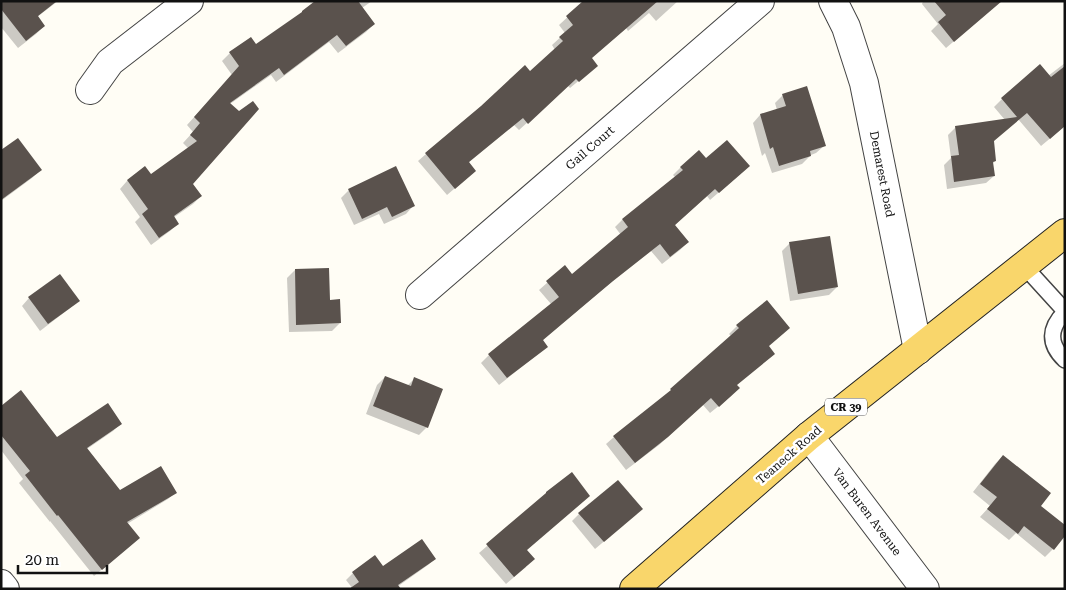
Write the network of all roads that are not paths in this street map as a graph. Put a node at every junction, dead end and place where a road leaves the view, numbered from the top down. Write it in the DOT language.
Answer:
graph roads {
  1 [pos="189,1"];
  2 [pos="760,1"];
  3 [pos="833,1"];
  4 [pos="90,90"];
  5 [pos="1065,233"];
  6 [pos="1024,266"];
  7 [pos="420,295"];
  8 [pos="1065,312"];
  9 [pos="918,350"];
  10 [pos="1065,360"];
  11 [pos="809,436"];
  12 [pos="1,584"];
  13 [pos="5,589"];
  14 [pos="634,589"];
  15 [pos="925,589"];
  1 -- 4 [label="street"];
  2 -- 7 [label="street, Gail Court"];
  3 -- 9 [label="street, Demarest Road"];
  5 -- 6 [label="main road, Teaneck Road / CR 39"];
  6 -- 8 [label="lane"];
  6 -- 9 [label="main road, Teaneck Road / CR 39"];
  8 -- 10 [label="lane"];
  9 -- 11 [label="main road, Teaneck Road / CR 39"];
  11 -- 14 [label="main road, Teaneck Road / CR 39"];
  11 -- 15 [label="street, Van Buren Avenue"];
  12 -- 13 [label="street"];
}
